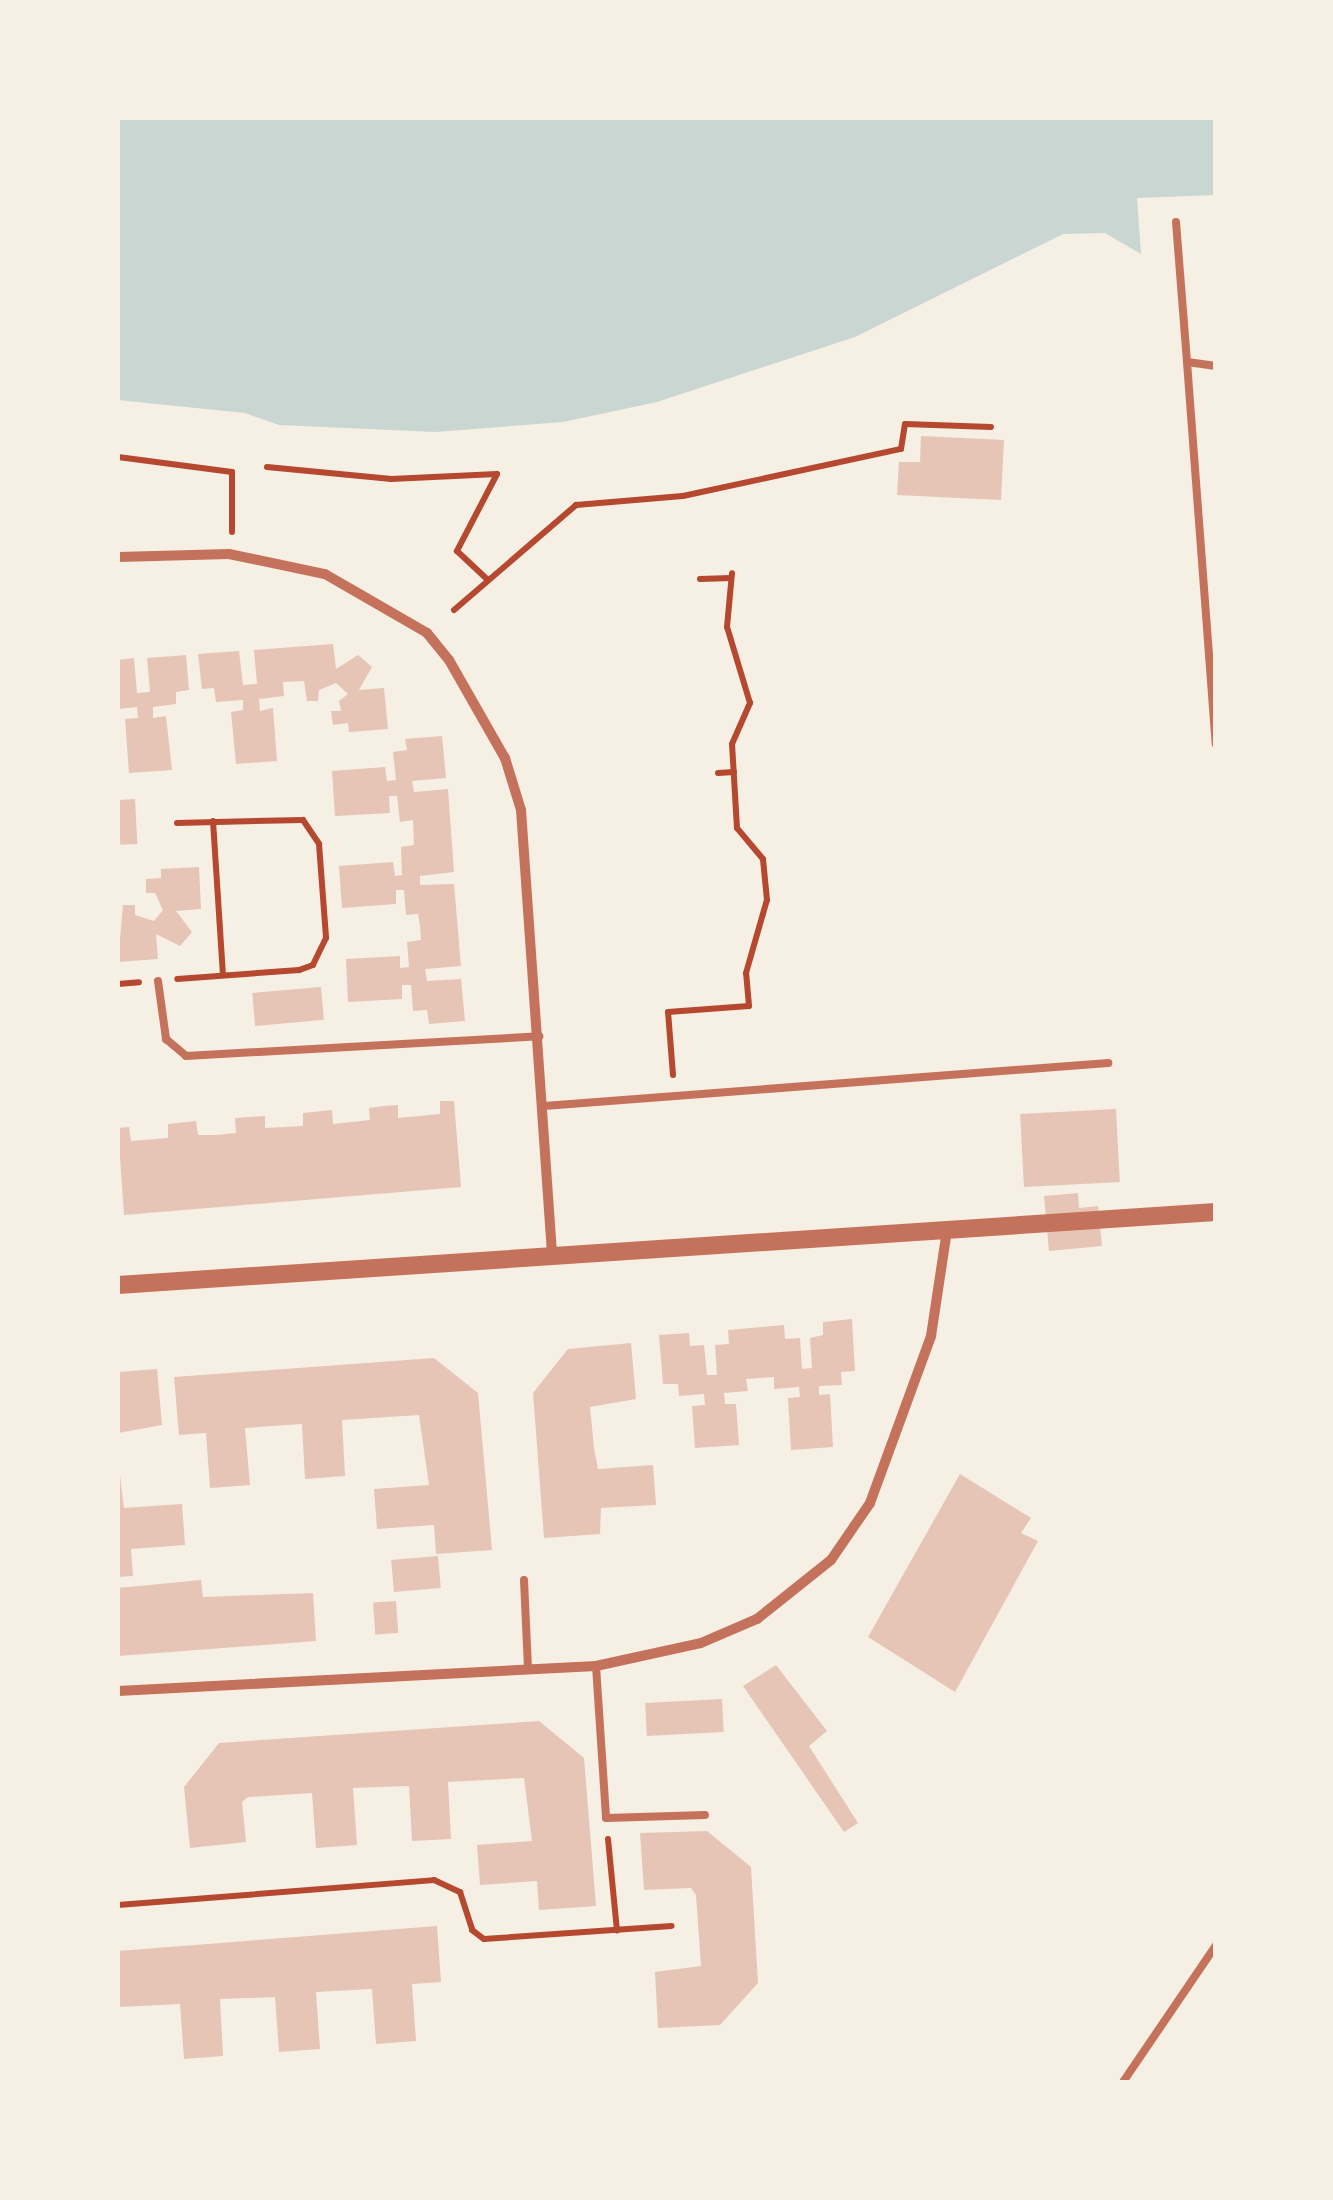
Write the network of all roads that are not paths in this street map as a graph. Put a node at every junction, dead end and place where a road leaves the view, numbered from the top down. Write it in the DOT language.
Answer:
graph roads {
  1 [pos="1176,222"];
  2 [pos="1187,362"];
  3 [pos="1216,366"];
  4 [pos="118,557"];
  5 [pos="1216,744"];
  6 [pos="158,980"];
  7 [pos="539,1036"];
  8 [pos="1108,1063"];
  9 [pos="544,1106"];
  10 [pos="1216,1212"];
  11 [pos="947,1230"];
  12 [pos="552,1258"];
  13 [pos="118,1285"];
  14 [pos="524,1580"];
  15 [pos="596,1666"];
  16 [pos="528,1667"];
  17 [pos="118,1691"];
  18 [pos="705,1815"];
  19 [pos="1216,1945"];
  20 [pos="1123,2082"];
  1 -- 2 [label="lane"];
  2 -- 3 [label="lane"];
  2 -- 5 [label="lane"];
  4 -- 7 [label="street"];
  6 -- 7 [label="lane"];
  7 -- 9 [label="street"];
  8 -- 9 [label="lane"];
  9 -- 12 [label="street"];
  10 -- 11 [label="street"];
  11 -- 12 [label="street"];
  11 -- 15 [label="street"];
  12 -- 13 [label="street"];
  14 -- 16 [label="lane"];
  15 -- 16 [label="street"];
  15 -- 18 [label="lane"];
  16 -- 17 [label="street"];
  19 -- 20 [label="lane"];
}
